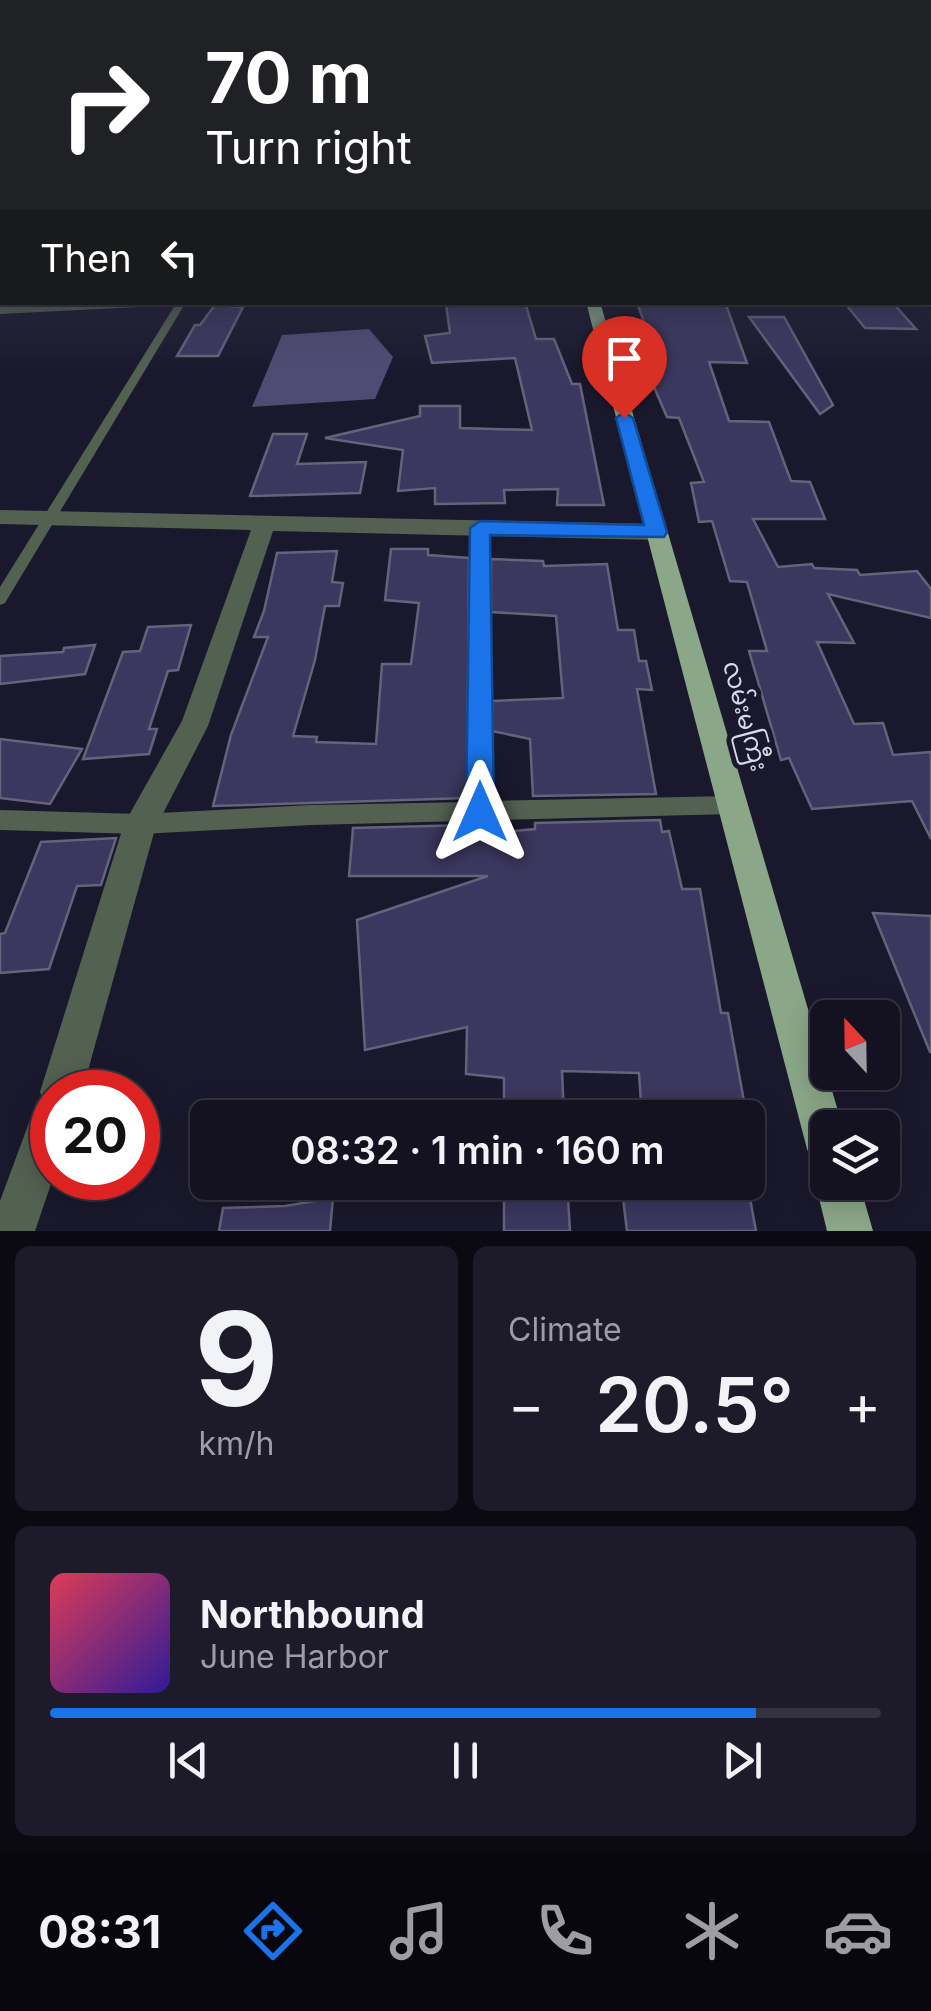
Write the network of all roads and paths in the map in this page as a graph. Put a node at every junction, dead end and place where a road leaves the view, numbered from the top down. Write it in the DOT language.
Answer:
graph roads {
  1 [pos="99,305"];
  2 [pos="180,305"];
  3 [pos="594,305"];
  4 [pos="0,310"];
  5 [pos="0,517"];
  6 [pos="53,517"];
  7 [pos="265,522"];
  8 [pos="480,528"];
  9 [pos="656,532"];
  10 [pos="0,599"];
  11 [pos="732,805"];
  12 [pos="480,812"];
  13 [pos="0,820"];
  14 [pos="140,824"];
  15 [pos="67,1070"];
  16 [pos="817,1110"];
  17 [pos="30,1179"];
  18 [pos="842,1200"];
  19 [pos="12,1231"];
  20 [pos="850,1231"];
  1 -- 4 [label="street"];
  2 -- 6 [label="lane"];
  3 -- 9 [label="main road, လမ်းမကြီး"];
  5 -- 6 [label="street"];
  6 -- 7 [label="street"];
  6 -- 10 [label="lane"];
  7 -- 8 [label="street"];
  7 -- 14 [label="street"];
  8 -- 9 [label="street"];
  8 -- 12 [label="lane"];
  9 -- 11 [label="main road, လမ်းမကြီး"];
  11 -- 12 [label="lane"];
  11 -- 16 [label="main road, လမ်းမကြီး"];
  12 -- 14 [label="lane"];
  13 -- 14 [label="lane"];
  14 -- 15 [label="street"];
  17 -- 19 [label="street"];
  18 -- 20 [label="main road"];
}
